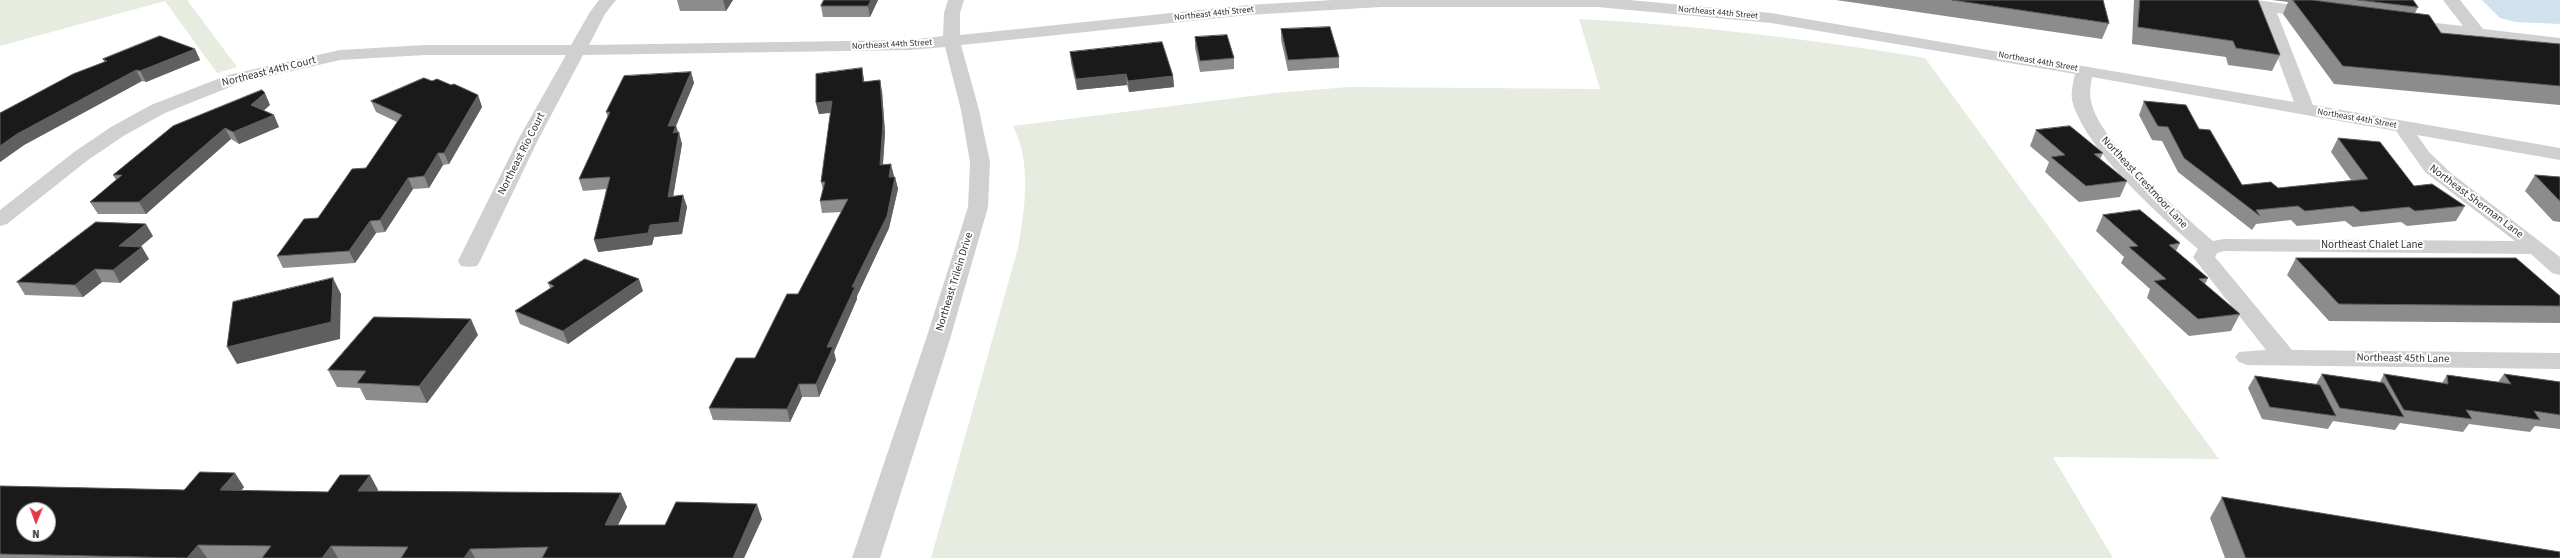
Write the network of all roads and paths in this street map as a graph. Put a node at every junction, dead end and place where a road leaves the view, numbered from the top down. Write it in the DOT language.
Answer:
graph roads {
  1 [pos="608,0"];
  2 [pos="956,0"];
  3 [pos="2220,0"];
  4 [pos="2451,0"];
  5 [pos="1328,2"];
  6 [pos="1731,7"];
  7 [pos="2267,7"];
  8 [pos="2329,15"];
  9 [pos="2391,23"];
  10 [pos="2478,34"];
  11 [pos="952,42"];
  12 [pos="2560,43"];
  13 [pos="578,49"];
  14 [pos="2084,70"];
  15 [pos="2306,110"];
  16 [pos="2403,127"];
  17 [pos="2560,154"];
  18 [pos="0,220"];
  19 [pos="2209,248"];
  20 [pos="2536,248"];
  21 [pos="469,261"];
  22 [pos="2560,268"];
  23 [pos="2247,357"];
  24 [pos="2285,358"];
  25 [pos="2560,361"];
  26 [pos="866,558"];
  1 -- 13 [label="street, Northeast Rio Court"];
  2 -- 11 [label="street, Northeast Trilein Drive"];
  3 -- 7 [label="street"];
  4 -- 10 [label="street"];
  5 -- 6 [label="street, Northeast 44th Street"];
  5 -- 11 [label="street, Northeast 44th Street"];
  6 -- 14 [label="street, Northeast 44th Street"];
  7 -- 8 [label="street"];
  7 -- 15 [label="street"];
  9 -- 10 [label="street"];
  10 -- 12 [label="street"];
  11 -- 13 [label="street, Northeast 44th Street"];
  11 -- 26 [label="street, Northeast Trilein Drive"];
  13 -- 18 [label="street, Northeast 44th Court"];
  13 -- 21 [label="street, Northeast Rio Court"];
  14 -- 15 [label="street, Northeast 44th Street"];
  14 -- 19 [label="street, Northeast Crestmoor Lane"];
  15 -- 16 [label="street, Northeast 44th Street"];
  16 -- 17 [label="street, Northeast 44th Street"];
  16 -- 20 [label="street, Northeast Sherman Lane"];
  19 -- 20 [label="street, Northeast Chalet Lane"];
  19 -- 24 [label="street"];
  20 -- 22 [label="street, Northeast Sherman Lane"];
  23 -- 24 [label="street, Northeast 45th Lane"];
  24 -- 25 [label="street, Northeast 45th Lane"];
}
